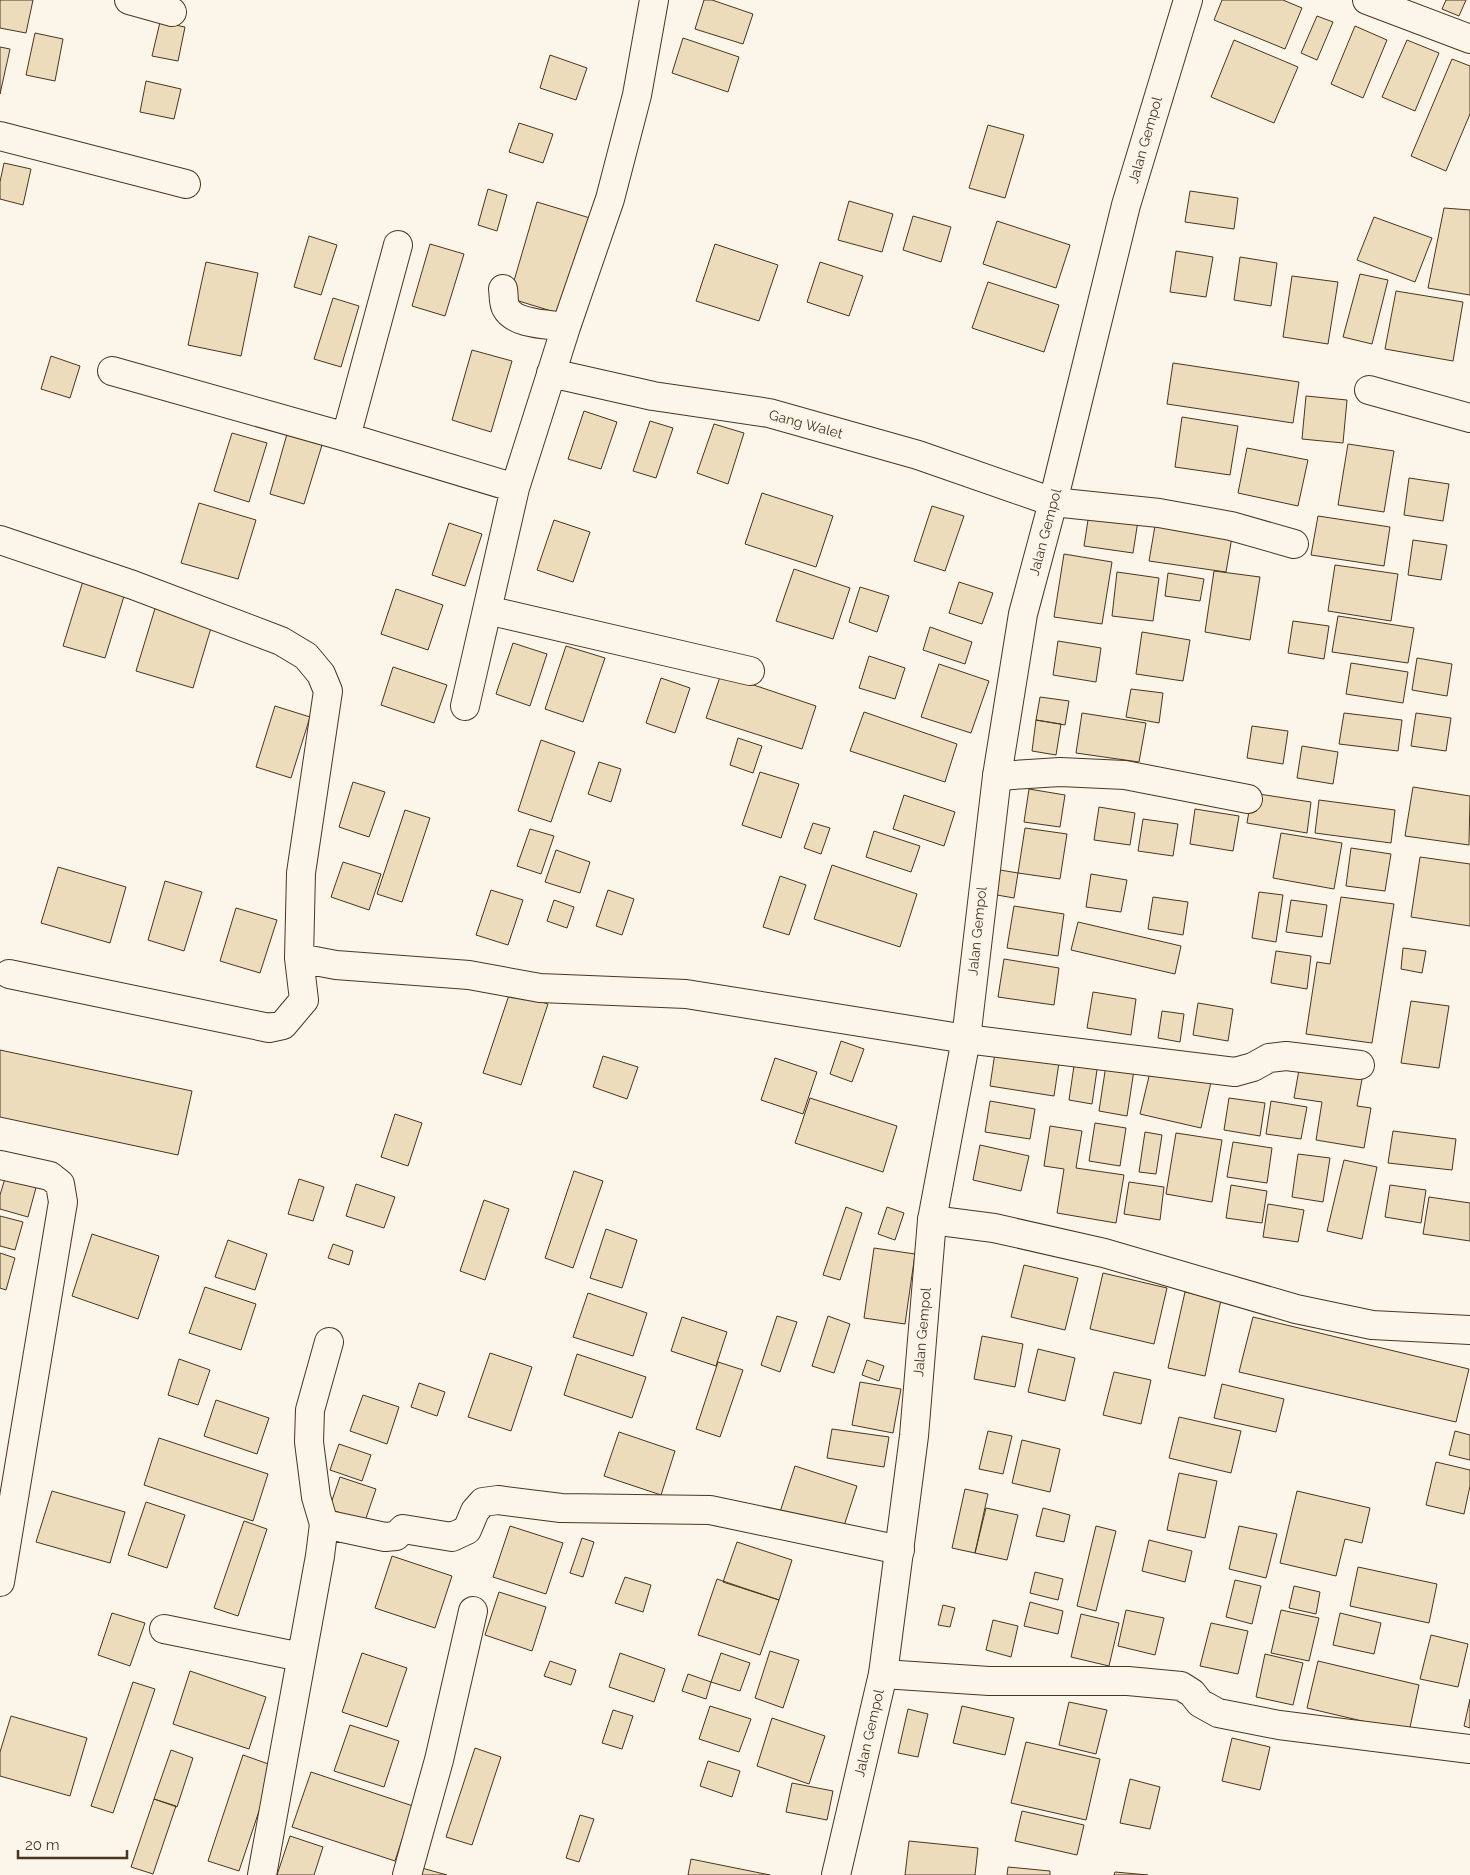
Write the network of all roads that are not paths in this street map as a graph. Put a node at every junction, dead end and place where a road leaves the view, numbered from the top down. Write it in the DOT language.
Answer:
graph roads {
  1 [pos="129,0"];
  2 [pos="654,0"];
  3 [pos="1188,0"];
  4 [pos="1367,0"];
  5 [pos="172,12"];
  6 [pos="1470,39"];
  7 [pos="0,136"];
  8 [pos="186,184"];
  9 [pos="398,245"];
  10 [pos="503,288"];
  11 [pos="566,327"];
  12 [pos="112,371"];
  13 [pos="551,373"];
  14 [pos="1369,390"];
  15 [pos="1470,418"];
  16 [pos="346,437"];
  17 [pos="515,488"];
  18 [pos="1053,502"];
  19 [pos="0,540"];
  20 [pos="1294,544"];
  21 [pos="487,610"];
  22 [pos="750,672"];
  23 [pos="464,706"];
  24 [pos="997,776"];
  25 [pos="1248,799"];
  26 [pos="299,958"];
  27 [pos="9,974"];
  28 [pos="966,1039"];
  29 [pos="1360,1065"];
  30 [pos="0,1165"];
  31 [pos="932,1220"];
  32 [pos="1470,1330"];
  33 [pos="329,1342"];
  34 [pos="324,1524"];
  35 [pos="900,1550"];
  36 [pos="0,1582"];
  37 [pos="473,1611"];
  38 [pos="164,1629"];
  39 [pos="301,1657"];
  40 [pos="883,1674"];
  41 [pos="1470,1749"];
  42 [pos="262,1875"];
  43 [pos="407,1875"];
  44 [pos="836,1875"];
  1 -- 5 [label="street"];
  2 -- 11 [label="street"];
  3 -- 18 [label="street, Jalan Gempol"];
  4 -- 6 [label="street"];
  7 -- 8 [label="street"];
  9 -- 16 [label="street"];
  10 -- 11 [label="street"];
  11 -- 13 [label="street"];
  12 -- 16 [label="street"];
  13 -- 17 [label="street"];
  13 -- 18 [label="street, Gang Walet"];
  14 -- 15 [label="street"];
  16 -- 17 [label="street"];
  17 -- 21 [label="street"];
  18 -- 20 [label="street, Gang Walet"];
  18 -- 24 [label="street, Jalan Gempol"];
  19 -- 26 [label="street"];
  21 -- 22 [label="street"];
  21 -- 23 [label="street"];
  24 -- 25 [label="street"];
  24 -- 28 [label="street, Jalan Gempol"];
  26 -- 27 [label="street"];
  26 -- 28 [label="street"];
  28 -- 29 [label="street"];
  28 -- 31 [label="street, Jalan Gempol"];
  30 -- 36 [label="street"];
  31 -- 32 [label="street"];
  31 -- 35 [label="street, Jalan Gempol"];
  33 -- 34 [label="street"];
  34 -- 35 [label="street"];
  34 -- 39 [label="street"];
  35 -- 40 [label="street, Jalan Gempol"];
  37 -- 43 [label="street"];
  38 -- 39 [label="street"];
  39 -- 42 [label="street"];
  40 -- 41 [label="street"];
  40 -- 44 [label="street, Jalan Gempol"];
}
